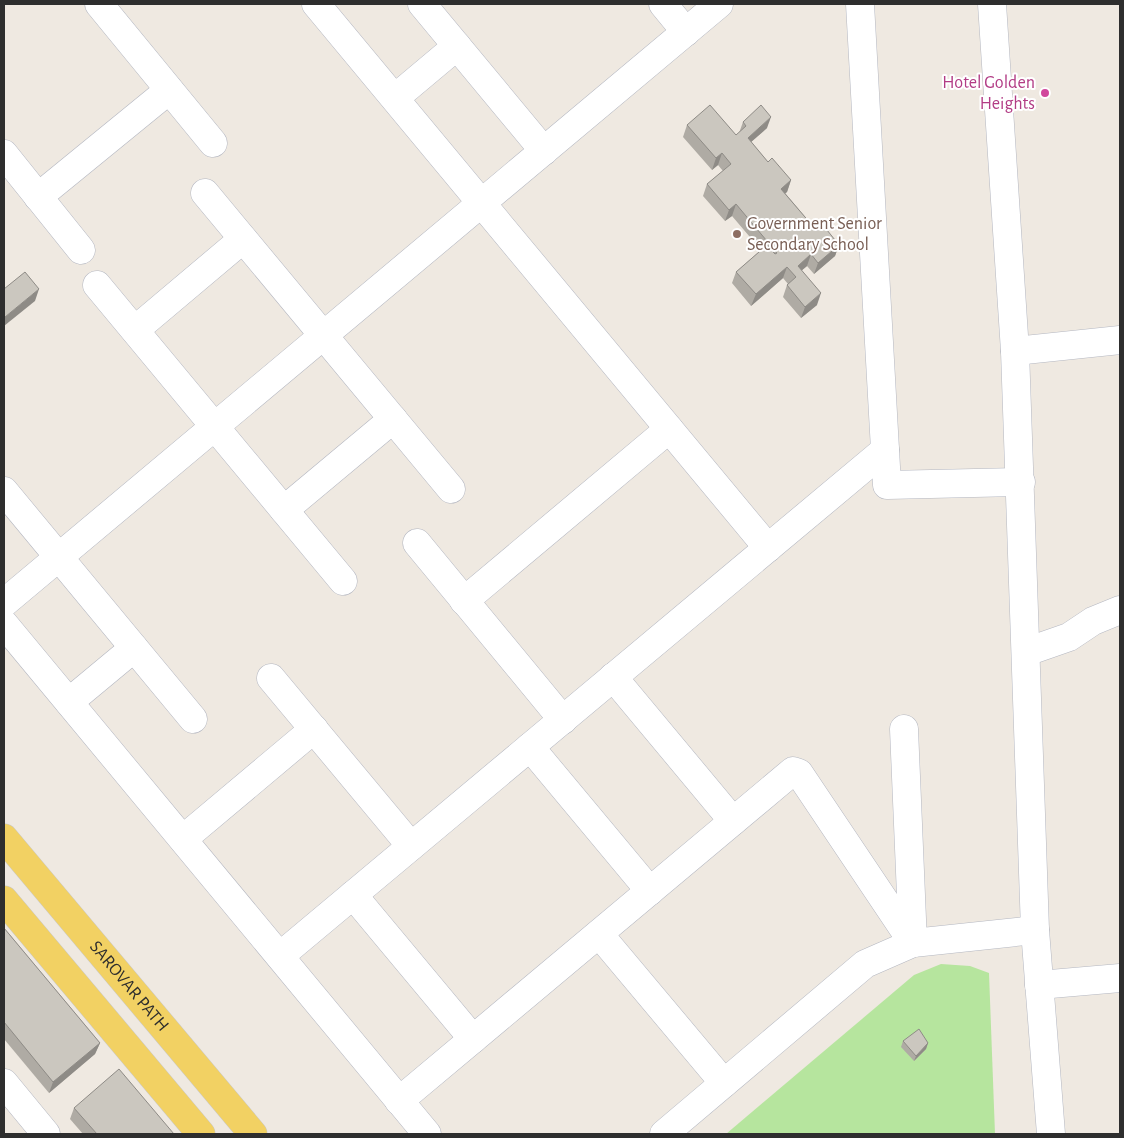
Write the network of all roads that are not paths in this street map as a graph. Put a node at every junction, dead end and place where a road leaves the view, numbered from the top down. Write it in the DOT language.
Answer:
graph roads {
  1 [pos="99,4"];
  2 [pos="316,4"];
  3 [pos="422,4"];
  4 [pos="663,4"];
  5 [pos="719,4"];
  6 [pos="860,4"];
  7 [pos="992,4"];
  8 [pos="686,32"];
  9 [pos="457,46"];
  10 [pos="170,90"];
  11 [pos="395,98"];
  12 [pos="213,143"];
  13 [pos="544,150"];
  14 [pos="4,154"];
  15 [pos="205,193"];
  16 [pos="38,197"];
  17 [pos="482,203"];
  18 [pos="243,239"];
  19 [pos="80,250"];
  20 [pos="98,285"];
  21 [pos="134,330"];
  22 [pos="323,336"];
  23 [pos="1120,340"];
  24 [pos="1015,352"];
  25 [pos="393,419"];
  26 [pos="214,426"];
  27 [pos="669,429"];
  28 [pos="885,450"];
  29 [pos="1021,482"];
  30 [pos="451,489"];
  31 [pos="4,491"];
  32 [pos="284,510"];
  33 [pos="417,543"];
  34 [pos="768,548"];
  35 [pos="58,557"];
  36 [pos="343,582"];
  37 [pos="464,601"];
  38 [pos="4,603"];
  39 [pos="1120,610"];
  40 [pos="4,624"];
  41 [pos="134,648"];
  42 [pos="1026,652"];
  43 [pos="613,677"];
  44 [pos="271,678"];
  45 [pos="69,702"];
  46 [pos="193,719"];
  47 [pos="563,720"];
  48 [pos="314,729"];
  49 [pos="904,729"];
  50 [pos="530,747"];
  51 [pos="733,821"];
  52 [pos="4,838"];
  53 [pos="183,840"];
  54 [pos="411,846"];
  55 [pos="650,891"];
  56 [pos="353,895"];
  57 [pos="4,900"];
  58 [pos="1035,930"];
  59 [pos="599,934"];
  60 [pos="913,943"];
  61 [pos="280,956"];
  62 [pos="1120,978"];
  63 [pos="1039,985"];
  64 [pos="473,1039"];
  65 [pos="4,1083"];
  66 [pos="724,1083"];
  67 [pos="399,1101"];
  68 [pos="32,1129"];
  69 [pos="201,1134"];
  70 [pos="253,1134"];
  71 [pos="427,1134"];
  72 [pos="664,1134"];
  73 [pos="1051,1134"];
  1 -- 10 [label="street"];
  2 -- 11 [label="street"];
  3 -- 9 [label="street"];
  4 -- 8 [label="street"];
  5 -- 8 [label="street"];
  6 -- 28 [label="street"];
  7 -- 24 [label="street"];
  8 -- 13 [label="street"];
  9 -- 11 [label="street"];
  9 -- 13 [label="street"];
  10 -- 12 [label="street"];
  10 -- 16 [label="street"];
  11 -- 17 [label="street"];
  13 -- 17 [label="street"];
  14 -- 16 [label="street"];
  15 -- 18 [label="street"];
  16 -- 19 [label="street"];
  17 -- 22 [label="street"];
  17 -- 27 [label="street"];
  18 -- 21 [label="street"];
  18 -- 22 [label="street"];
  20 -- 21 [label="street"];
  21 -- 26 [label="street"];
  22 -- 25 [label="street"];
  22 -- 26 [label="street"];
  23 -- 24 [label="street"];
  24 -- 29 [label="street"];
  25 -- 30 [label="street"];
  25 -- 32 [label="street"];
  26 -- 32 [label="street"];
  26 -- 35 [label="street"];
  27 -- 34 [label="street"];
  27 -- 37 [label="street"];
  28 -- 29 [label="street"];
  28 -- 34 [label="street"];
  29 -- 42 [label="street"];
  31 -- 35 [label="street"];
  32 -- 36 [label="street"];
  33 -- 37 [label="street"];
  34 -- 43 [label="street"];
  35 -- 38 [label="street"];
  35 -- 41 [label="street"];
  37 -- 47 [label="street"];
  39 -- 42 [label="street"];
  40 -- 45 [label="street"];
  41 -- 45 [label="street"];
  41 -- 46 [label="street"];
  42 -- 58 [label="street"];
  43 -- 47 [label="street"];
  43 -- 51 [label="street"];
  44 -- 48 [label="street"];
  45 -- 53 [label="street"];
  47 -- 50 [label="street"];
  48 -- 53 [label="street"];
  48 -- 54 [label="street"];
  49 -- 60 [label="street"];
  50 -- 54 [label="street"];
  50 -- 55 [label="street"];
  51 -- 55 [label="street"];
  51 -- 60 [label="street"];
  52 -- 70 [label="main road, SAROVAR PATH"];
  53 -- 61 [label="street"];
  54 -- 56 [label="street"];
  55 -- 59 [label="street"];
  56 -- 61 [label="street"];
  56 -- 64 [label="street"];
  57 -- 69 [label="main road"];
  58 -- 60 [label="street"];
  58 -- 63 [label="street"];
  59 -- 64 [label="street"];
  59 -- 66 [label="street"];
  60 -- 66 [label="street"];
  61 -- 67 [label="street"];
  62 -- 63 [label="street"];
  63 -- 73 [label="street"];
  64 -- 67 [label="street"];
  65 -- 68 [label="street"];
  66 -- 72 [label="street"];
  67 -- 71 [label="street"];
}
